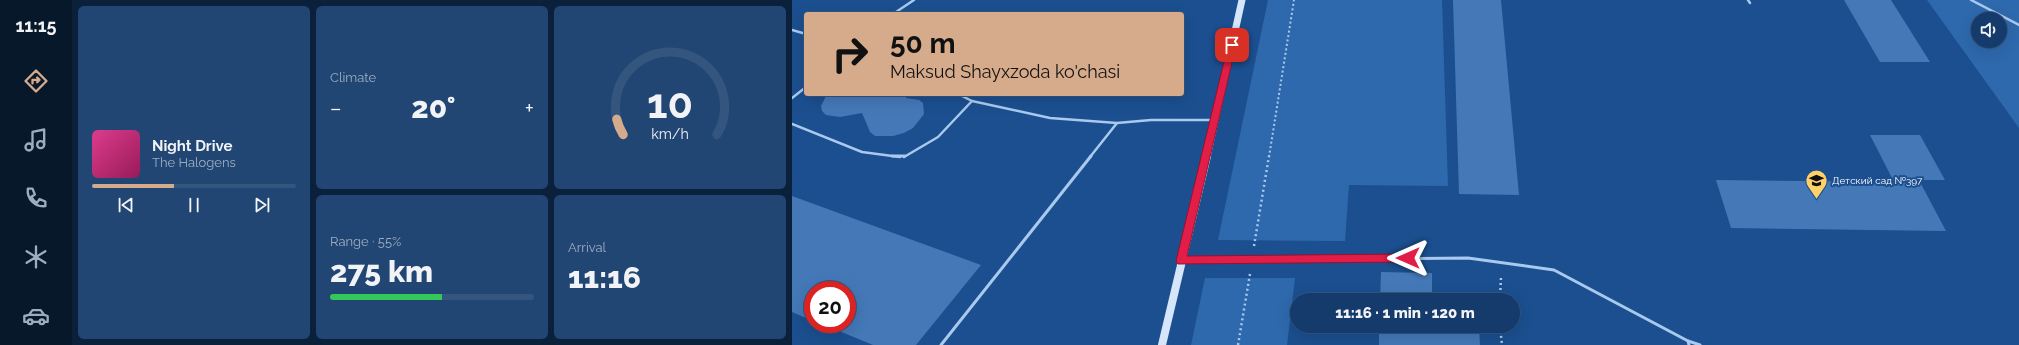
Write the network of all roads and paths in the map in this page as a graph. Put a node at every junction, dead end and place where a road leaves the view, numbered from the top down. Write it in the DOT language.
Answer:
graph roads {
  1 [pos="914,0"];
  2 [pos="1242,0"];
  3 [pos="1294,0"];
  4 [pos="1971,0"];
  5 [pos="896,12"];
  6 [pos="2019,25"];
  7 [pos="792,30"];
  8 [pos="804,33"];
  9 [pos="804,89"];
  10 [pos="962,96"];
  11 [pos="792,98"];
  12 [pos="972,101"];
  13 [pos="1216,120"];
  14 [pos="1116,123"];
  15 [pos="792,124"];
  16 [pos="1252,260"];
  17 [pos="1181,261"];
  18 [pos="1502,263"];
  19 [pos="1500,293"];
  20 [pos="1501,333"];
  21 [pos="1689,343"];
  22 [pos="940,345"];
  23 [pos="1162,345"];
  24 [pos="1238,345"];
  25 [pos="1502,345"];
  26 [pos="1700,345"];
  1 -- 5 [label="lane"];
  2 -- 13 [label="street"];
  3 -- 16 [label="path"];
  4 -- 6 [label="lane"];
  7 -- 8 [label="lane"];
  9 -- 11 [label="lane"];
  10 -- 12 [label="lane"];
  12 -- 14 [label="lane"];
  12 -- 15 [label="lane"];
  13 -- 14 [label="lane"];
  13 -- 17 [label="street"];
  14 -- 22 [label="lane"];
  16 -- 17 [label="lane"];
  16 -- 18 [label="lane"];
  16 -- 24 [label="path"];
  17 -- 23 [label="street"];
  18 -- 19 [label="path"];
  18 -- 21 [label="lane"];
  20 -- 25 [label="path"];
  21 -- 26 [label="lane"];
}
